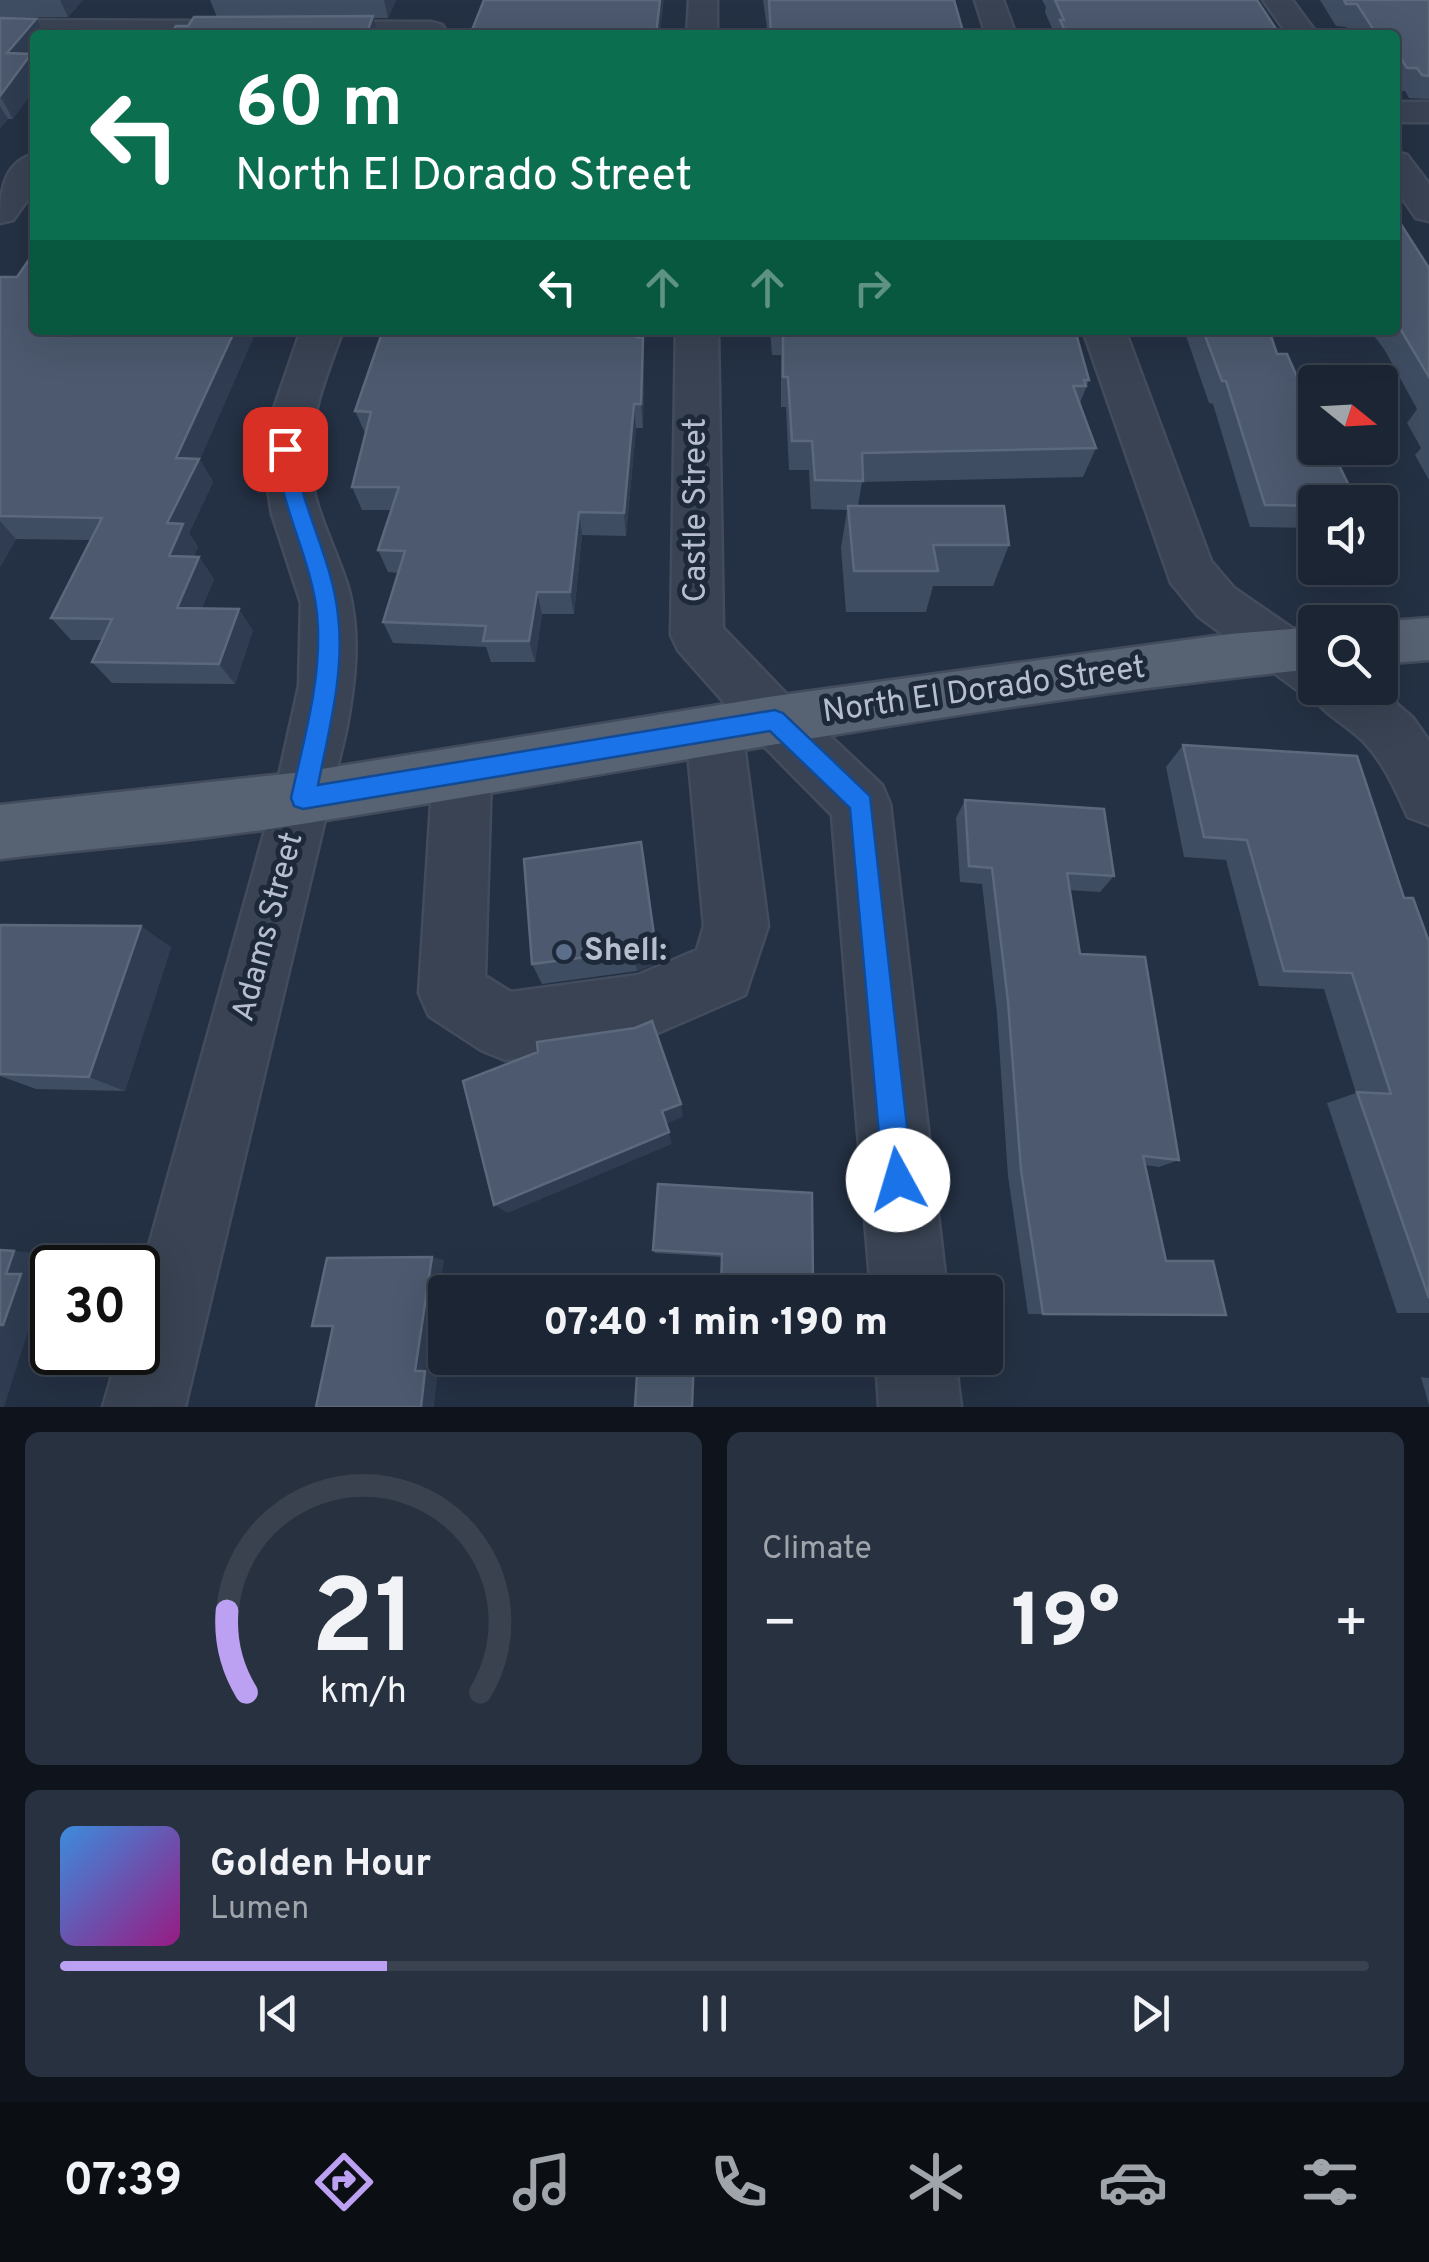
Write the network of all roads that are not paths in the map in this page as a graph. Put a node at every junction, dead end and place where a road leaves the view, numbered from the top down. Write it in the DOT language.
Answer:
graph roads {
  1 [pos="155,0"];
  2 [pos="442,0"];
  3 [pos="703,0"];
  4 [pos="989,0"];
  5 [pos="1277,0"];
  6 [pos="0,29"];
  7 [pos="44,30"];
  8 [pos="133,30"];
  9 [pos="431,30"];
  10 [pos="702,30"];
  11 [pos="999,30"];
  12 [pos="1299,30"];
  13 [pos="1400,112"];
  14 [pos="1429,112"];
  15 [pos="1400,169"];
  16 [pos="30,171"];
  17 [pos="1429,210"];
  18 [pos="0,212"];
  19 [pos="320,335"];
  20 [pos="698,335"];
  21 [pos="1106,335"];
  22 [pos="1429,639"];
  23 [pos="1398,642"];
  24 [pos="1298,653"];
  25 [pos="1298,658"];
  26 [pos="1362,705"];
  27 [pos="744,725"];
  28 [pos="462,773"];
  29 [pos="303,798"];
  30 [pos="1429,799"];
  31 [pos="0,832"];
  32 [pos="907,1275"];
  33 [pos="917,1375"];
  34 [pos="144,1407"];
  35 [pos="920,1407"];
  1 -- 8 [label="street"];
  2 -- 9 [label="street"];
  3 -- 10 [label="street"];
  4 -- 11 [label="street"];
  5 -- 12 [label="street"];
  6 -- 7 [label="street"];
  13 -- 14 [label="street"];
  15 -- 17 [label="street"];
  16 -- 18 [label="street"];
  19 -- 29 [label="street, Adams Street"];
  20 -- 27 [label="street, Castle Street"];
  21 -- 24 [label="street"];
  22 -- 23 [label="main road"];
  25 -- 27 [label="main road, North El Dorado Street"];
  26 -- 30 [label="street"];
  27 -- 28 [label="main road, North El Dorado Street"];
  27 -- 28 [label="street"];
  27 -- 32 [label="street, Castle Street"];
  28 -- 29 [label="main road, North El Dorado Street"];
  29 -- 31 [label="main road, North El Dorado Street"];
  29 -- 34 [label="street, Adams Street"];
  33 -- 35 [label="street"];
}
